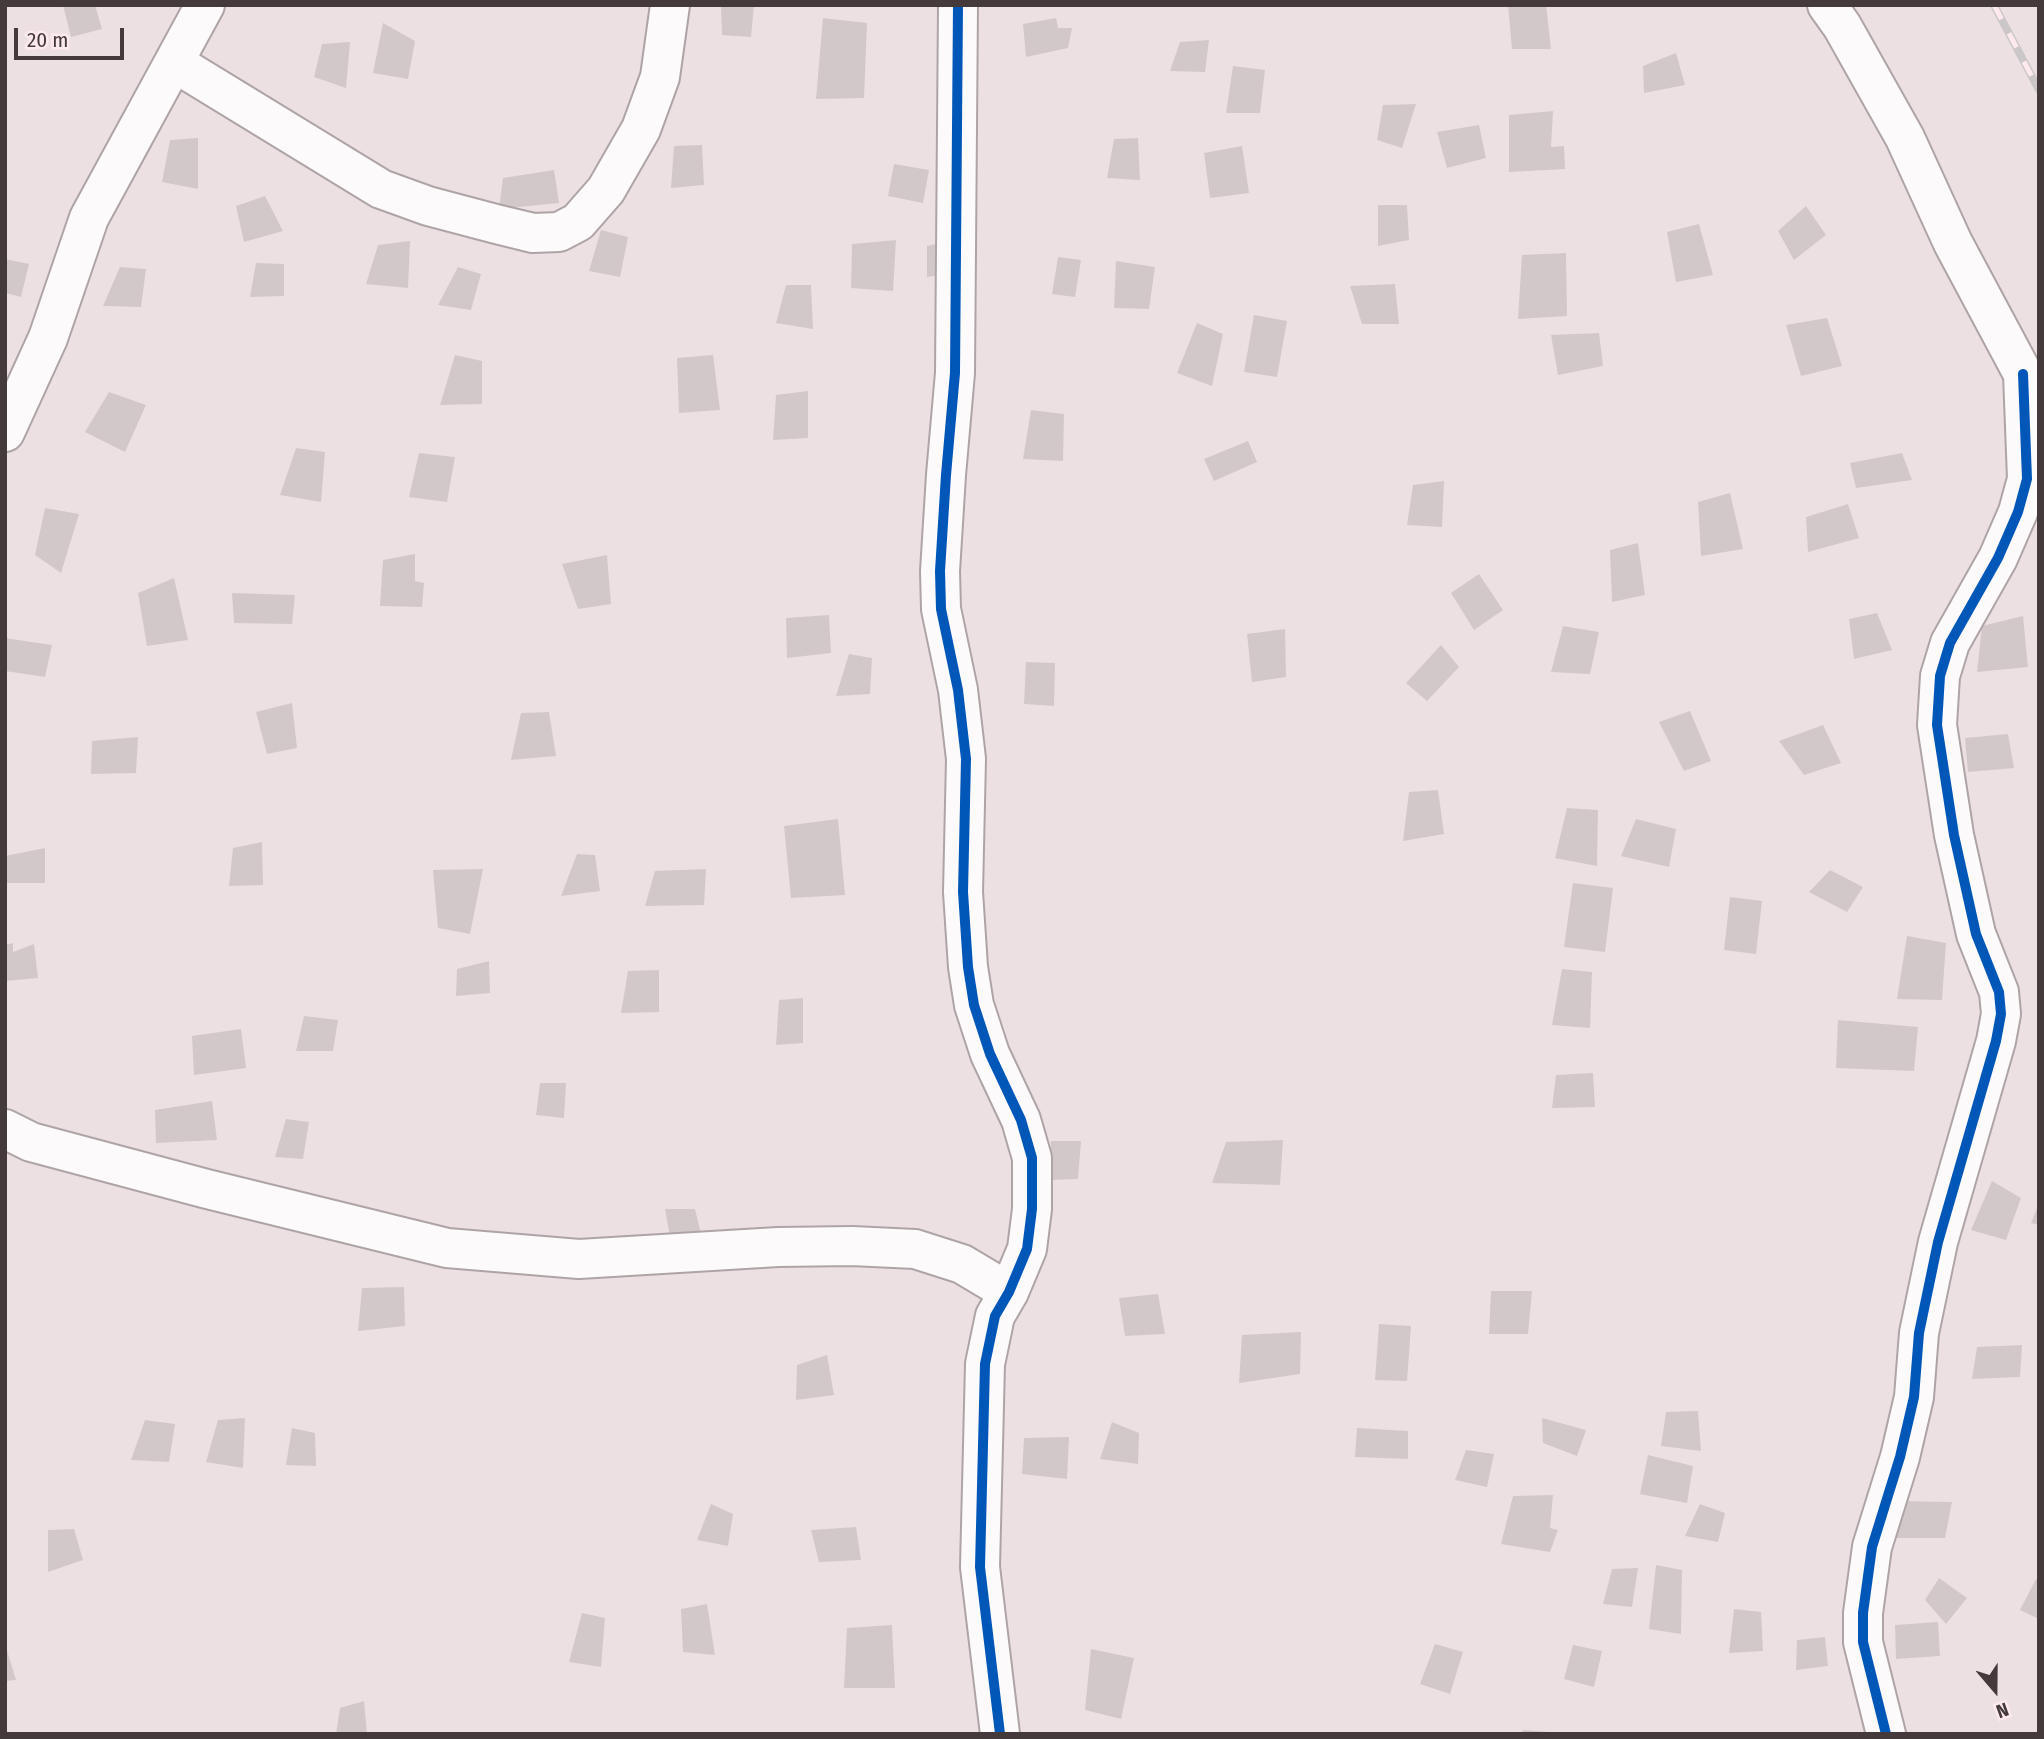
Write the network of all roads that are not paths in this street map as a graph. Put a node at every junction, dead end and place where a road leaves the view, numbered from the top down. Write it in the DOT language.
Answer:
graph roads {
  1 [pos="205,5"];
  2 [pos="670,5"];
  3 [pos="958,5"];
  4 [pos="1827,5"];
  5 [pos="175,63"];
  6 [pos="2031,385"];
  7 [pos="5,432"];
  8 [pos="5,1129"];
  9 [pos="1009,1292"];
  10 [pos="1000,1734"];
  11 [pos="1886,1734"];
  1 -- 5 [label="street"];
  2 -- 5 [label="street"];
  3 -- 9 [label="street"];
  4 -- 6 [label="street"];
  5 -- 7 [label="street"];
  6 -- 11 [label="street"];
  8 -- 9 [label="street"];
  9 -- 10 [label="street"];
}
